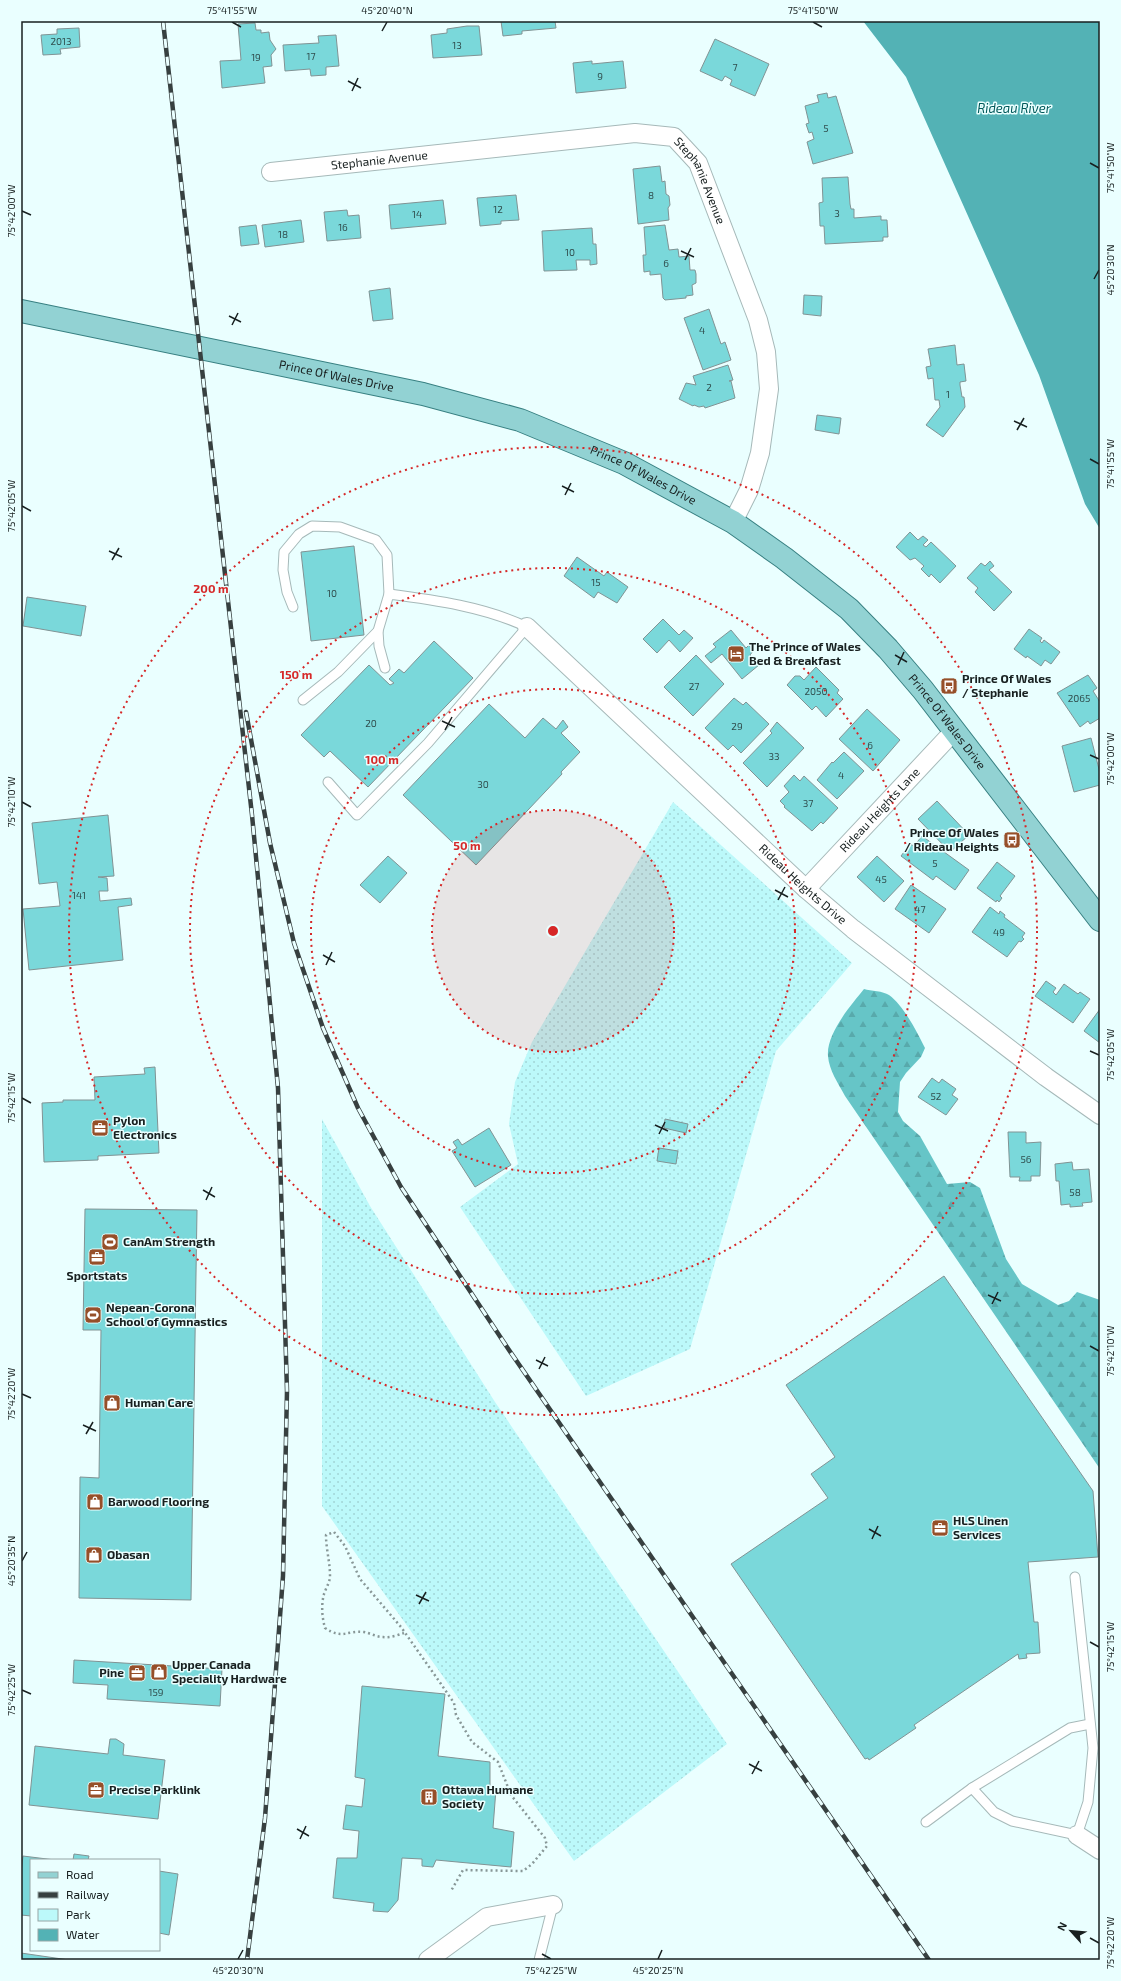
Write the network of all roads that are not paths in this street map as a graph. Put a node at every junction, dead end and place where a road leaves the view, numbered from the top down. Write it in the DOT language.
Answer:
graph roads {
  1 [pos="271,172"];
  2 [pos="21,312"];
  3 [pos="733,522"];
  4 [pos="389,594"];
  5 [pos="293,608"];
  6 [pos="527,627"];
  7 [pos="378,631"];
  8 [pos="385,668"];
  9 [pos="303,700"];
  10 [pos="954,731"];
  11 [pos="328,782"];
  12 [pos="806,889"];
  13 [pos="1100,920"];
  14 [pos="1100,1115"];
  15 [pos="1075,1577"];
  16 [pos="1090,1724"];
  17 [pos="972,1788"];
  18 [pos="926,1822"];
  19 [pos="1077,1835"];
  20 [pos="1100,1850"];
  21 [pos="553,1905"];
  22 [pos="428,1960"];
  23 [pos="539,1960"];
  1 -- 3 [label="street, Stephanie Avenue"];
  2 -- 3 [label="main road, Prince Of Wales Drive"];
  3 -- 10 [label="main road, Prince Of Wales Drive"];
  4 -- 5 [label="lane"];
  4 -- 6 [label="lane"];
  4 -- 7 [label="lane"];
  6 -- 11 [label="lane"];
  6 -- 12 [label="street, Rideau Heights Drive"];
  7 -- 8 [label="lane"];
  7 -- 9 [label="lane"];
  10 -- 12 [label="street, Rideau Heights Lane"];
  10 -- 13 [label="main road, Prince Of Wales Drive"];
  12 -- 14 [label="street, Rideau Heights Drive"];
  15 -- 16 [label="lane"];
  16 -- 17 [label="lane"];
  16 -- 19 [label="lane"];
  17 -- 18 [label="lane"];
  17 -- 19 [label="lane"];
  19 -- 20 [label="street"];
  21 -- 22 [label="street"];
  21 -- 23 [label="lane"];
}
